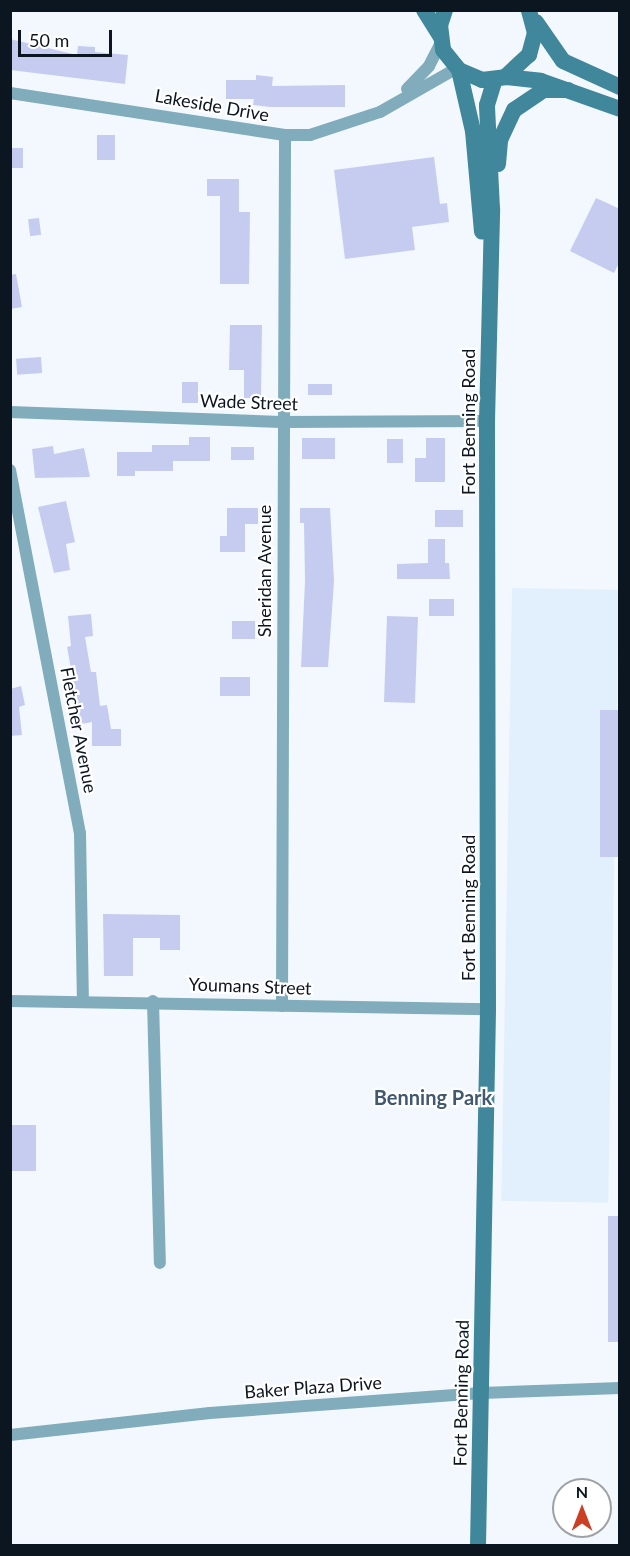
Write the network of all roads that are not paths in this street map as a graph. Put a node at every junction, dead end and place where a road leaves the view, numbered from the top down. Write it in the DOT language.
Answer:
graph roads {
  1 [pos="424,10"];
  2 [pos="446,10"];
  3 [pos="530,11"];
  4 [pos="440,39"];
  5 [pos="458,69"];
  6 [pos="500,78"];
  7 [pos="620,87"];
  8 [pos="568,90"];
  9 [pos="10,93"];
  10 [pos="401,97"];
  11 [pos="620,110"];
  12 [pos="285,135"];
  13 [pos="492,209"];
  14 [pos="489,270"];
  15 [pos="10,412"];
  16 [pos="487,421"];
  17 [pos="281,422"];
  18 [pos="10,470"];
  19 [pos="83,1001"];
  20 [pos="153,1001"];
  21 [pos="10,1002"];
  22 [pos="282,1006"];
  23 [pos="488,1009"];
  24 [pos="160,1263"];
  25 [pos="620,1388"];
  26 [pos="481,1393"];
  27 [pos="10,1435"];
  28 [pos="478,1545"];
  1 -- 4 [label="street, Fort Benning Road"];
  2 -- 4 [label="street"];
  3 -- 6 [label="street"];
  3 -- 7 [label="street"];
  4 -- 5 [label="street, Fort Benning Road"];
  4 -- 10 [label="street, Lakeside Drive"];
  5 -- 6 [label="street"];
  5 -- 10 [label="street, Lakeside Drive"];
  5 -- 14 [label="street, Fort Benning Road"];
  6 -- 8 [label="street"];
  6 -- 13 [label="street, Fort Benning Road"];
  8 -- 11 [label="street"];
  8 -- 13 [label="street"];
  9 -- 12 [label="street, Lakeside Drive"];
  10 -- 12 [label="street, Lakeside Drive"];
  12 -- 17 [label="street, Sheridan Avenue"];
  13 -- 14 [label="street, Fort Benning Road"];
  14 -- 16 [label="street, Fort Benning Road"];
  15 -- 17 [label="street, Wade Street"];
  16 -- 17 [label="street, Wade Street"];
  16 -- 23 [label="street, Fort Benning Road"];
  17 -- 22 [label="street, Sheridan Avenue"];
  18 -- 19 [label="street, Fletcher Avenue"];
  19 -- 20 [label="street, Youmans Street"];
  19 -- 21 [label="street, Youmans Street"];
  20 -- 22 [label="street, Youmans Street"];
  20 -- 24 [label="street"];
  22 -- 23 [label="street, Youmans Street"];
  23 -- 26 [label="street, Fort Benning Road"];
  25 -- 26 [label="street, Baker Plaza Drive"];
  26 -- 27 [label="street, Baker Plaza Drive"];
  26 -- 28 [label="street, Fort Benning Road"];
}
